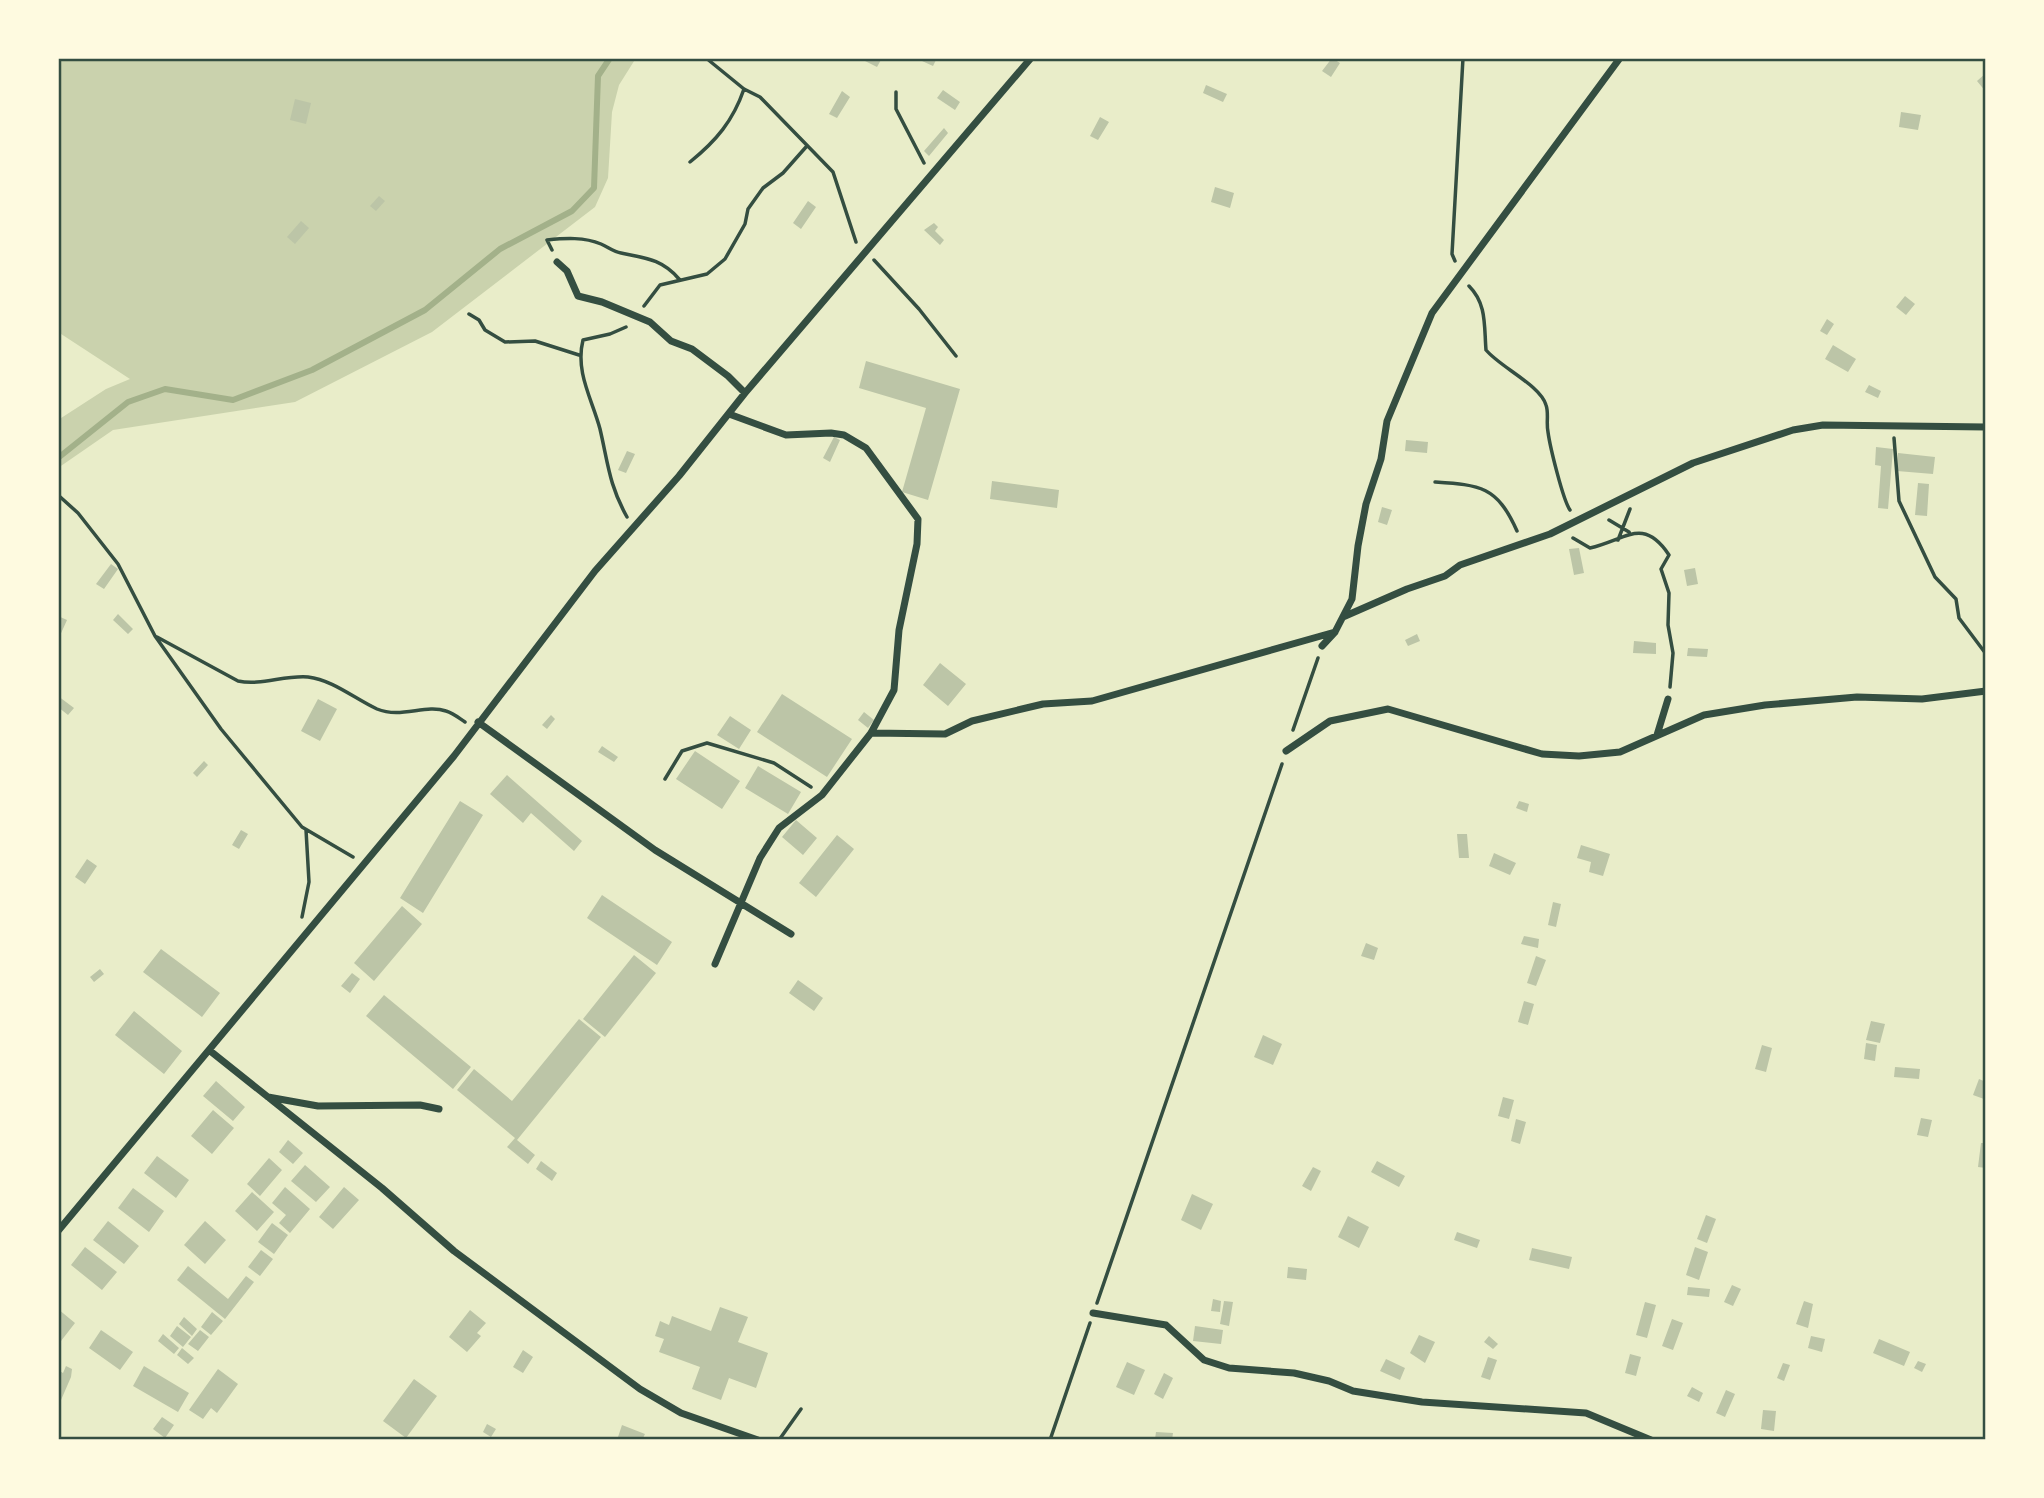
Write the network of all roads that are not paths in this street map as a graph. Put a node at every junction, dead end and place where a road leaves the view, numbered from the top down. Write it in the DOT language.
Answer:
graph roads {
  1 [pos="1031,58"];
  2 [pos="1620,58"];
  3 [pos="557,262"];
  4 [pos="745,393"];
  5 [pos="729,414"];
  6 [pos="1986,426"];
  7 [pos="1343,617"];
  8 [pos="1335,632"];
  9 [pos="1322,646"];
  10 [pos="1986,691"];
  11 [pos="1668,699"];
  12 [pos="477,725"];
  13 [pos="871,733"];
  14 [pos="1657,734"];
  15 [pos="1286,751"];
  16 [pos="742,904"];
  17 [pos="790,934"];
  18 [pos="715,964"];
  19 [pos="209,1050"];
  20 [pos="267,1097"];
  21 [pos="439,1109"];
  22 [pos="58,1231"];
  23 [pos="1093,1313"];
  24 [pos="758,1440"];
  25 [pos="1651,1440"];
  1 -- 4 [label="street"];
  2 -- 7 [label="street"];
  3 -- 4 [label="street"];
  4 -- 5 [label="street"];
  5 -- 12 [label="street"];
  5 -- 13 [label="street"];
  6 -- 7 [label="street"];
  7 -- 8 [label="street"];
  8 -- 9 [label="street"];
  8 -- 13 [label="street"];
  10 -- 14 [label="street"];
  11 -- 14 [label="street"];
  12 -- 16 [label="street"];
  12 -- 19 [label="street"];
  13 -- 16 [label="street"];
  14 -- 15 [label="street"];
  16 -- 17 [label="street"];
  16 -- 18 [label="street"];
  19 -- 20 [label="street"];
  19 -- 22 [label="street"];
  20 -- 21 [label="street"];
  20 -- 24 [label="street"];
  23 -- 25 [label="street"];
}
